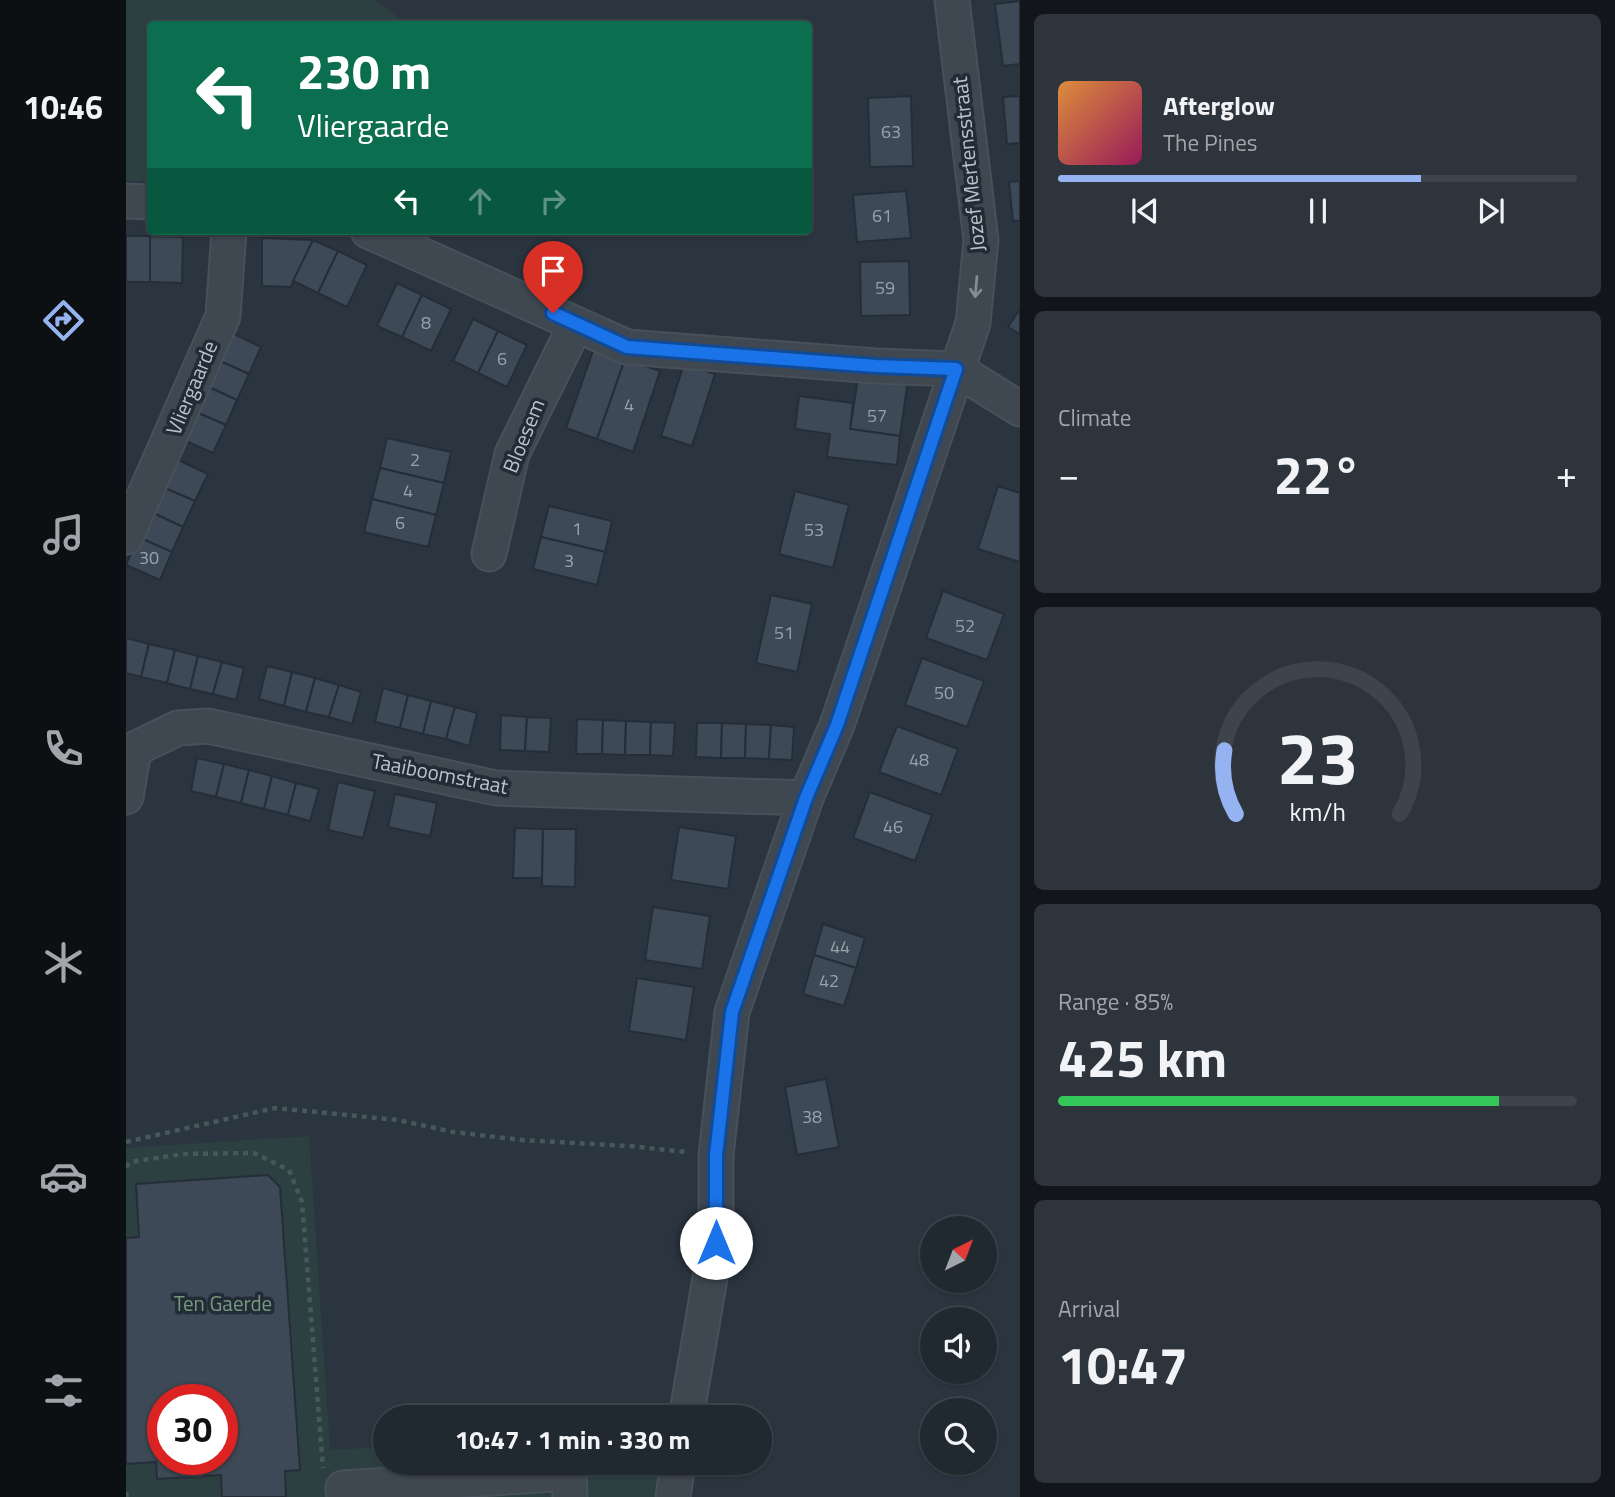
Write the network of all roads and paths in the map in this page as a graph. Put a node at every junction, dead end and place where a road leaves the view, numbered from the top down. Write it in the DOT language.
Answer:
graph roads {
  1 [pos="952,0"];
  2 [pos="126,201"];
  3 [pos="147,202"];
  4 [pos="229,235"];
  5 [pos="377,235"];
  6 [pos="576,324"];
  7 [pos="956,369"];
  8 [pos="1020,409"];
  9 [pos="126,537"];
  10 [pos="489,554"];
  11 [pos="130,752"];
  12 [pos="126,797"];
  13 [pos="806,798"];
  14 [pos="126,1142"];
  15 [pos="716,1155"];
  16 [pos="127,1163"];
  17 [pos="688,1405"];
  18 [pos="323,1471"];
  19 [pos="676,1475"];
  20 [pos="126,1492"];
  21 [pos="127,1497"];
  22 [pos="344,1497"];
  23 [pos="570,1497"];
  24 [pos="673,1497"];
  1 -- 7 [label="street, Jozef Mertensstraat, one-way"];
  2 -- 3 [label="street"];
  4 -- 9 [label="street, Vliergaarde"];
  5 -- 6 [label="street"];
  6 -- 7 [label="street"];
  6 -- 10 [label="street, Bloesem"];
  7 -- 8 [label="street"];
  7 -- 13 [label="street, Jozef Mertensstraat"];
  11 -- 12 [label="street"];
  11 -- 13 [label="street, Taaiboomstraat"];
  13 -- 15 [label="street, Jozef Mertensstraat"];
  14 -- 15 [label="path"];
  15 -- 17 [label="street, Jozef Mertensstraat"];
  16 -- 18 [label="path"];
  19 -- 24 [label="street"];
  20 -- 21 [label="path"];
  22 -- 23 [label="street"];
}
